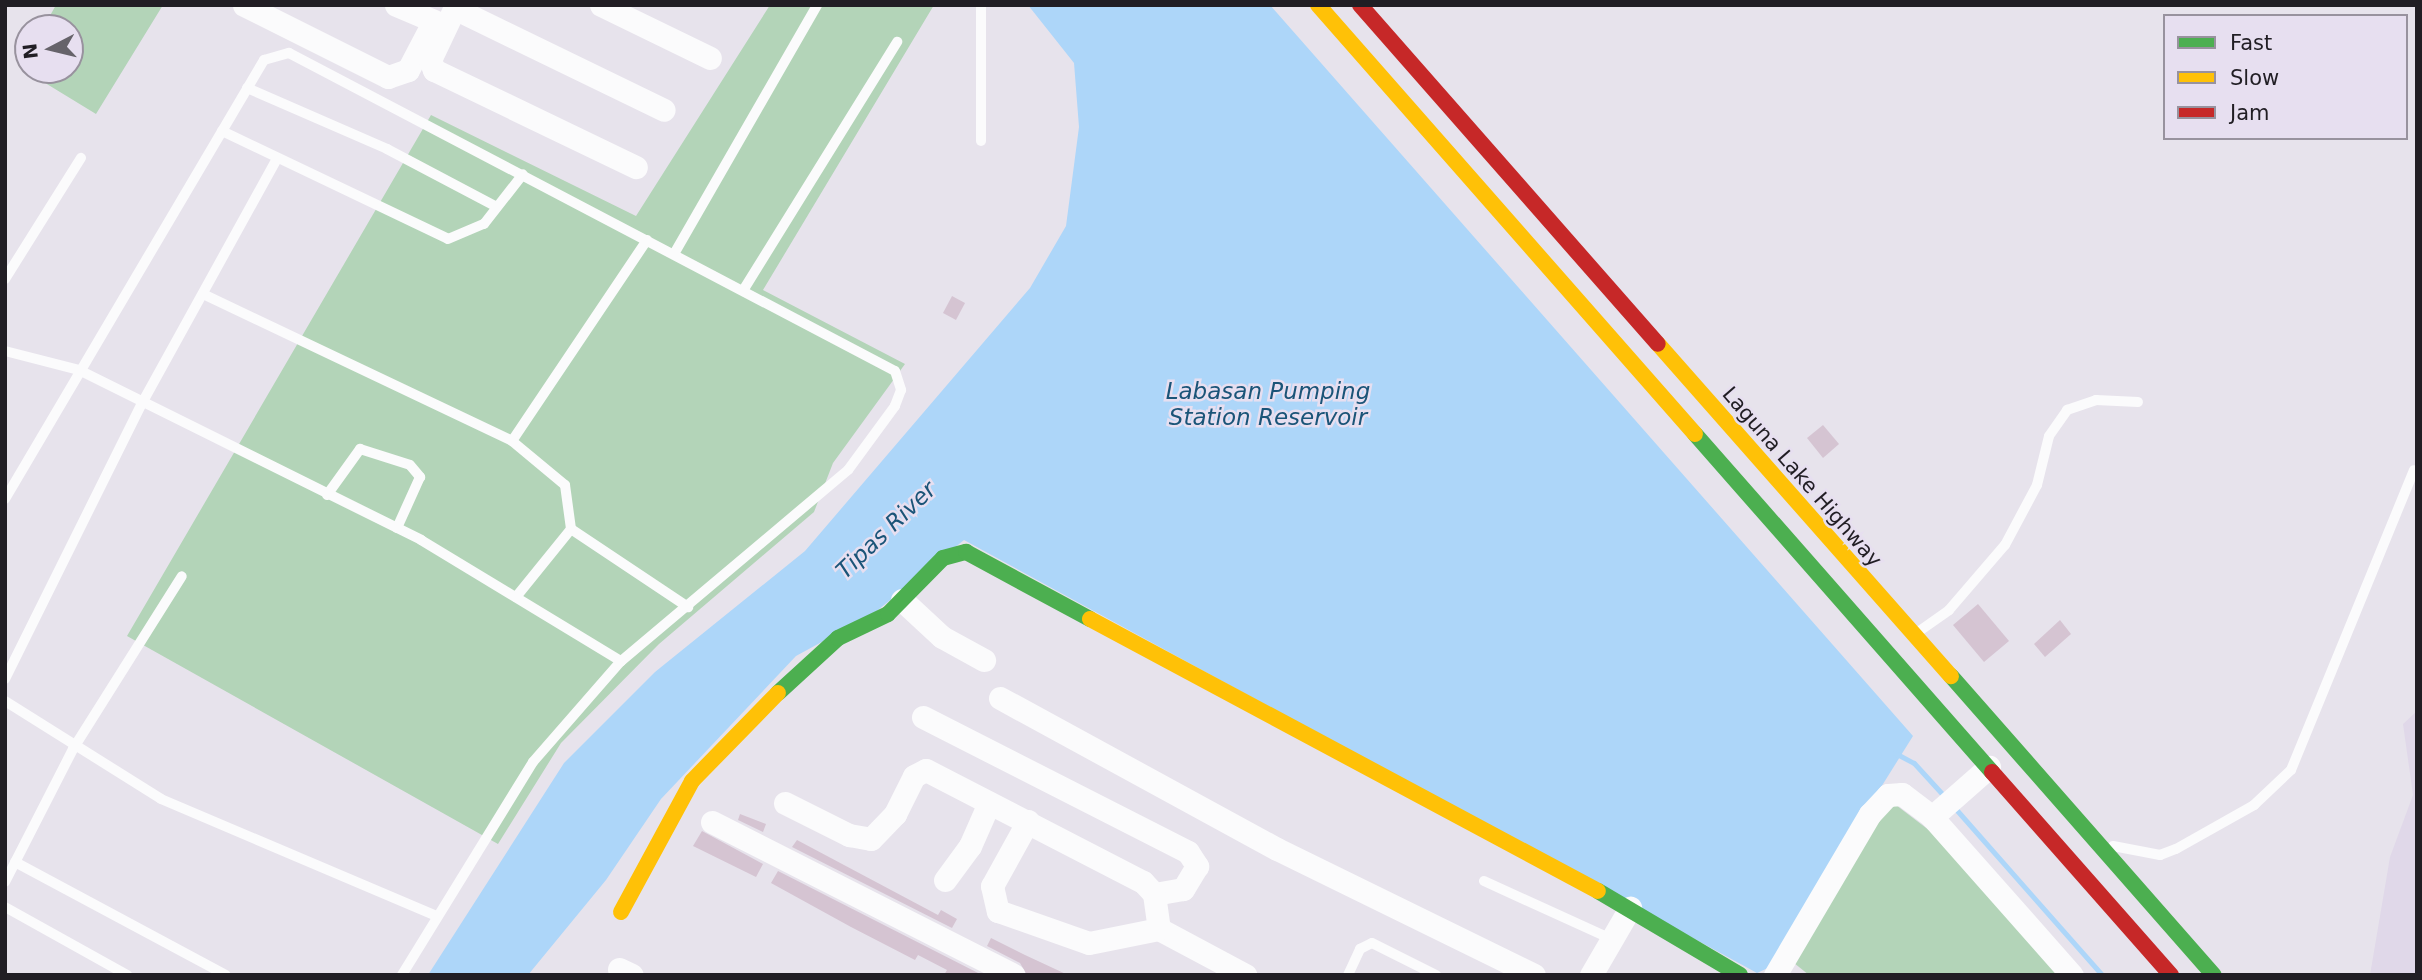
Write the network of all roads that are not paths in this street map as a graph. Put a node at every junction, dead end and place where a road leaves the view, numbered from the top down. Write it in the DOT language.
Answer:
graph roads {
  1 [pos="244,5"];
  2 [pos="396,5"];
  3 [pos="601,5"];
  4 [pos="817,5"];
  5 [pos="981,5"];
  6 [pos="1318,5"];
  7 [pos="1360,5"];
  8 [pos="447,10"];
  9 [pos="897,42"];
  10 [pos="710,58"];
  11 [pos="247,88"];
  12 [pos="664,110"];
  13 [pos="222,131"];
  14 [pos="981,141"];
  15 [pos="82,158"];
  16 [pos="277,159"];
  17 [pos="636,167"];
  18 [pos="523,174"];
  19 [pos="496,208"];
  20 [pos="647,240"];
  21 [pos="674,254"];
  22 [pos="5,279"];
  23 [pos="744,289"];
  24 [pos="202,293"];
  25 [pos="6,353"];
  26 [pos="79,370"];
  27 [pos="2138,402"];
  28 [pos="141,405"];
  29 [pos="512,441"];
  30 [pos="2414,470"];
  31 [pos="1774,477"];
  32 [pos="327,495"];
  33 [pos="1751,497"];
  34 [pos="5,499"];
  35 [pos="397,528"];
  36 [pos="571,529"];
  37 [pos="182,576"];
  38 [pos="516,597"];
  39 [pos="902,600"];
  40 [pos="688,607"];
  41 [pos="1913,636"];
  42 [pos="984,660"];
  43 [pos="621,661"];
  44 [pos="5,679"];
  45 [pos="1000,698"];
  46 [pos="5,701"];
  47 [pos="923,717"];
  48 [pos="73,749"];
  49 [pos="1983,772"];
  50 [pos="785,803"];
  51 [pos="989,803"];
  52 [pos="1938,811"];
  53 [pos="1028,821"];
  54 [pos="712,822"];
  55 [pos="2100,843"];
  56 [pos="15,862"];
  57 [pos="945,880"];
  58 [pos="1485,881"];
  59 [pos="5,882"];
  60 [pos="1154,894"];
  61 [pos="5,907"];
  62 [pos="1630,908"];
  63 [pos="621,912"];
  64 [pos="436,916"];
  65 [pos="1159,929"];
  66 [pos="1611,939"];
  67 [pos="127,975"];
  68 [pos="226,975"];
  69 [pos="402,975"];
  70 [pos="1013,975"];
  71 [pos="1245,975"];
  72 [pos="1348,975"];
  73 [pos="1436,975"];
  74 [pos="1534,975"];
  75 [pos="1591,975"];
  76 [pos="1740,975"];
  77 [pos="1775,975"];
  78 [pos="2072,975"];
  79 [pos="2171,975"];
  80 [pos="2214,975"];
  1 -- 8 [label="street"];
  2 -- 8 [label="street"];
  3 -- 10 [label="street"];
  4 -- 21 [label="lane"];
  5 -- 14 [label="lane"];
  6 -- 33 [label="main road"];
  7 -- 31 [label="main road, Laguna Lake Highway"];
  8 -- 12 [label="street"];
  8 -- 17 [label="street"];
  9 -- 23 [label="lane"];
  11 -- 13 [label="lane"];
  11 -- 18 [label="lane"];
  11 -- 19 [label="lane"];
  13 -- 16 [label="lane"];
  13 -- 26 [label="lane"];
  15 -- 22 [label="lane"];
  16 -- 19 [label="lane"];
  16 -- 24 [label="lane"];
  18 -- 19 [label="lane"];
  18 -- 20 [label="lane"];
  20 -- 21 [label="lane"];
  20 -- 29 [label="lane"];
  21 -- 23 [label="lane"];
  23 -- 40 [label="lane"];
  24 -- 28 [label="lane"];
  24 -- 29 [label="lane"];
  25 -- 26 [label="lane"];
  26 -- 28 [label="lane"];
  26 -- 34 [label="lane"];
  27 -- 41 [label="lane"];
  28 -- 32 [label="lane"];
  28 -- 44 [label="lane"];
  29 -- 36 [label="lane"];
  30 -- 55 [label="lane"];
  31 -- 33 [label="main road"];
  31 -- 41 [label="main road, Laguna Lake Highway"];
  32 -- 35 [label="lane"];
  32 -- 35 [label="lane"];
  33 -- 49 [label="main road"];
  35 -- 38 [label="lane"];
  36 -- 38 [label="lane"];
  36 -- 40 [label="lane"];
  37 -- 48 [label="lane"];
  38 -- 43 [label="lane"];
  39 -- 42 [label="street"];
  39 -- 62 [label="main road"];
  39 -- 63 [label="main road"];
  40 -- 43 [label="lane"];
  41 -- 55 [label="main road, Laguna Lake Highway"];
  43 -- 64 [label="lane"];
  45 -- 74 [label="street"];
  46 -- 48 [label="lane"];
  47 -- 60 [label="street"];
  48 -- 56 [label="lane"];
  48 -- 64 [label="lane"];
  49 -- 52 [label="street"];
  49 -- 79 [label="main road"];
  50 -- 51 [label="street"];
  51 -- 53 [label="street"];
  51 -- 57 [label="street"];
  52 -- 77 [label="street"];
  52 -- 78 [label="street"];
  53 -- 60 [label="street"];
  53 -- 65 [label="street"];
  54 -- 70 [label="street"];
  55 -- 80 [label="main road, Laguna Lake Highway"];
  56 -- 59 [label="lane"];
  56 -- 68 [label="lane"];
  58 -- 66 [label="lane"];
  60 -- 65 [label="street"];
  61 -- 67 [label="lane"];
  62 -- 66 [label="street"];
  62 -- 76 [label="main road"];
  64 -- 69 [label="lane"];
  65 -- 71 [label="street"];
  66 -- 75 [label="street"];
  72 -- 73 [label="lane"];
}
